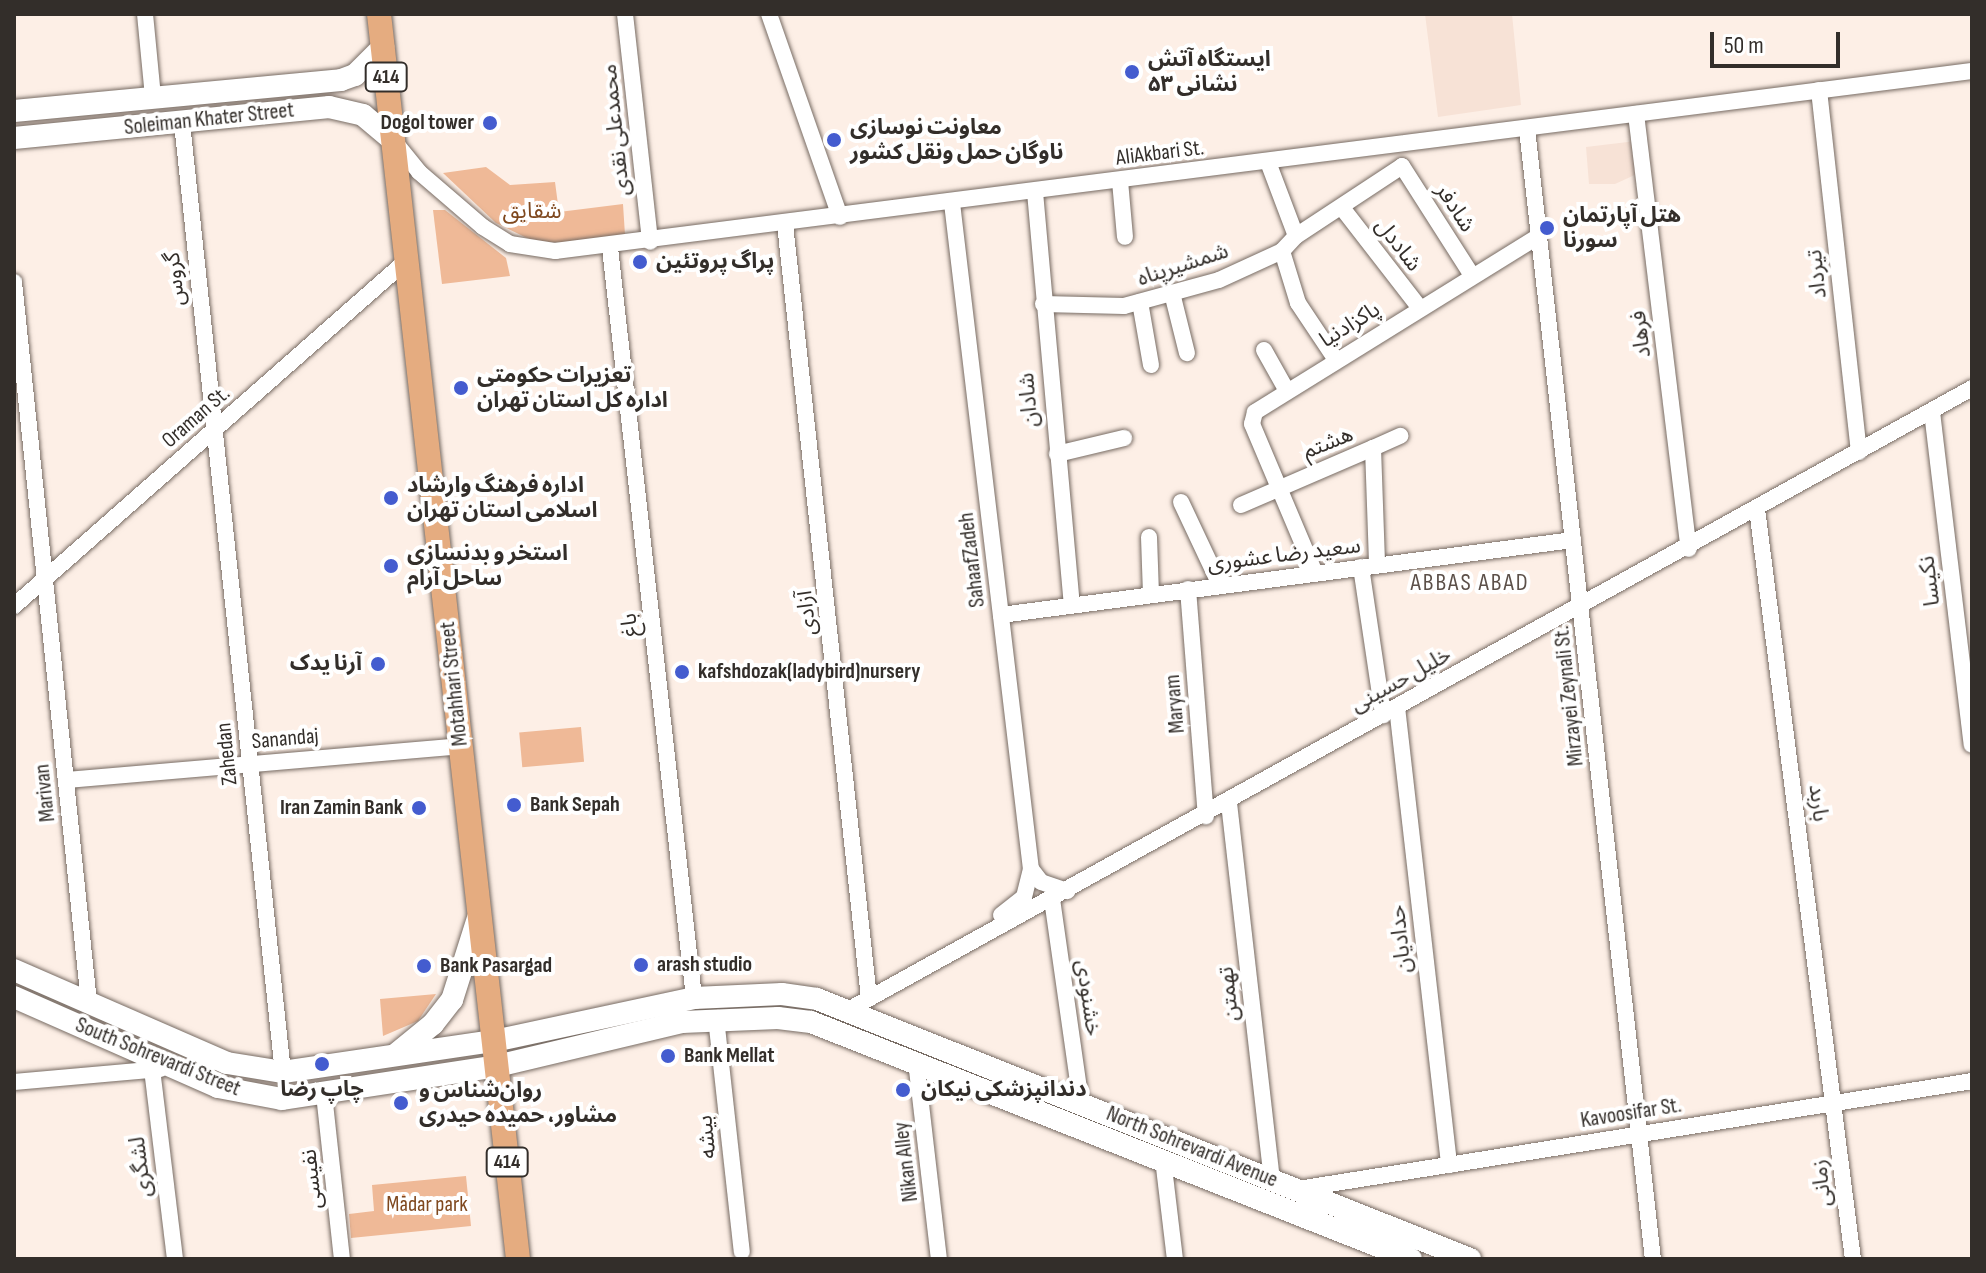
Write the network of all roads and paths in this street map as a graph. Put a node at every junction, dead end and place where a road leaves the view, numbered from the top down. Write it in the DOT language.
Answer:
graph roads {
  1 [pos="145,14"];
  2 [pos="379,14"];
  3 [pos="625,14"];
  4 [pos="769,14"];
  5 [pos="383,47"];
  6 [pos="1972,71"];
  7 [pos="1819,90"];
  8 [pos="153,97"];
  9 [pos="14,111"];
  10 [pos="1636,114"];
  11 [pos="182,123"];
  12 [pos="1527,129"];
  13 [pos="14,138"];
  14 [pos="394,141"];
  15 [pos="1268,162"];
  16 [pos="1402,166"];
  17 [pos="1120,181"];
  18 [pos="1035,192"];
  19 [pos="952,203"];
  20 [pos="1343,209"];
  21 [pos="840,217"];
  22 [pos="785,224"];
  23 [pos="1296,236"];
  24 [pos="1539,236"];
  25 [pos="1125,237"];
  26 [pos="650,242"];
  27 [pos="610,248"];
  28 [pos="1282,251"];
  29 [pos="407,260"];
  30 [pos="1471,274"];
  31 [pos="14,282"];
  32 [pos="1172,293"];
  33 [pos="1140,302"];
  34 [pos="1043,304"];
  35 [pos="1419,307"];
  36 [pos="1264,350"];
  37 [pos="1187,353"];
  38 [pos="1336,360"];
  39 [pos="1151,365"];
  40 [pos="1972,388"];
  41 [pos="1287,391"];
  42 [pos="1932,412"];
  43 [pos="21,424"];
  44 [pos="212,431"];
  45 [pos="1400,436"];
  46 [pos="1124,438"];
  47 [pos="1373,448"];
  48 [pos="1859,452"];
  49 [pos="1057,454"];
  50 [pos="1280,486"];
  51 [pos="1181,502"];
  52 [pos="1241,505"];
  53 [pos="1757,509"];
  54 [pos="1149,537"];
  55 [pos="1573,540"];
  56 [pos="1689,549"];
  57 [pos="1369,566"];
  58 [pos="1315,573"];
  59 [pos="45,579"];
  60 [pos="1220,585"];
  61 [pos="1188,589"];
  62 [pos="1151,594"];
  63 [pos="1072,604"];
  64 [pos="1581,605"];
  65 [pos="14,606"];
  66 [pos="1001,615"];
  67 [pos="1390,711"];
  68 [pos="1972,745"];
  69 [pos="461,746"];
  70 [pos="251,764"];
  71 [pos="66,780"];
  72 [pos="1229,803"];
  73 [pos="1206,816"];
  74 [pos="1031,869"];
  75 [pos="1059,895"];
  76 [pos="480,913"];
  77 [pos="14,970"];
  78 [pos="14,997"];
  79 [pos="863,997"];
  80 [pos="694,998"];
  81 [pos="89,1003"];
  82 [pos="716,1018"];
  83 [pos="79,1026"];
  84 [pos="494,1041"];
  85 [pos="390,1059"];
  86 [pos="916,1061"];
  87 [pos="507,1064"];
  88 [pos="163,1068"];
  89 [pos="283,1072"];
  90 [pos="1972,1081"];
  91 [pos="14,1082"];
  92 [pos="324,1094"];
  93 [pos="1081,1103"];
  94 [pos="1835,1103"];
  95 [pos="1639,1134"];
  96 [pos="1163,1159"];
  97 [pos="1449,1165"];
  98 [pos="1272,1179"];
  99 [pos="1297,1189"];
  100 [pos="742,1252"];
  101 [pos="175,1259"];
  102 [pos="342,1259"];
  103 [pos="518,1259"];
  104 [pos="939,1259"];
  105 [pos="1175,1259"];
  106 [pos="1411,1259"];
  107 [pos="1470,1259"];
  108 [pos="1653,1259"];
  109 [pos="1853,1259"];
  1 -- 8 [label="street"];
  2 -- 5 [label="main road, Motahhari Street / 414"];
  3 -- 26 [label="street, محمدعلی نقدی"];
  4 -- 21 [label="street"];
  5 -- 8 [label="main road, Soleiman Khater Street"];
  5 -- 14 [label="main road, Motahhari Street / 414"];
  6 -- 7 [label="street, AliAkbari St."];
  7 -- 10 [label="street, AliAkbari St."];
  7 -- 48 [label="street, تیرداد"];
  8 -- 9 [label="main road, Soleiman Khater Street"];
  10 -- 12 [label="street, AliAkbari St."];
  10 -- 56 [label="street, فرهاد"];
  11 -- 13 [label="main road, Soleiman Khater Street"];
  11 -- 14 [label="main road, Soleiman Khater Street"];
  11 -- 44 [label="street, گروس"];
  12 -- 15 [label="street, AliAkbari St."];
  12 -- 24 [label="street, Mirzayei Zeynali St."];
  14 -- 27 [label="street, AliAkbari St."];
  14 -- 29 [label="main road, Motahhari Street / 414"];
  15 -- 17 [label="street, AliAkbari St."];
  15 -- 23 [label="street"];
  16 -- 20 [label="street, شمشیرپناه"];
  16 -- 30 [label="street, شادفر"];
  17 -- 18 [label="street, AliAkbari St."];
  17 -- 25 [label="street"];
  18 -- 19 [label="street, AliAkbari St."];
  18 -- 34 [label="street, شادان"];
  19 -- 21 [label="street, AliAkbari St."];
  19 -- 66 [label="street, SahaafZadeh"];
  20 -- 23 [label="street, شمشیرپناه"];
  20 -- 35 [label="street, شاددل"];
  21 -- 22 [label="street, AliAkbari St."];
  22 -- 26 [label="street, AliAkbari St."];
  22 -- 79 [label="street, آزادی"];
  23 -- 28 [label="street, شمشیرپناه"];
  24 -- 30 [label="street, پاکزادنیا"];
  24 -- 55 [label="street, Mirzayei Zeynali St."];
  26 -- 27 [label="street, AliAkbari St."];
  27 -- 80 [label="street, باغ"];
  28 -- 32 [label="street, شمشیرپناه"];
  28 -- 38 [label="street"];
  29 -- 44 [label="street, Oraman St."];
  29 -- 69 [label="main road, Motahhari Street / 414"];
  30 -- 35 [label="street, پاکزادنیا"];
  31 -- 43 [label="street, Marivan"];
  32 -- 33 [label="street, شمشیرپناه"];
  32 -- 37 [label="street"];
  33 -- 34 [label="street, شمشیرپناه"];
  33 -- 39 [label="street"];
  34 -- 49 [label="street, شادان"];
  35 -- 38 [label="street, پاکزادنیا"];
  36 -- 41 [label="street"];
  38 -- 41 [label="street, پاکزادنیا"];
  40 -- 42 [label="street, خلیل حسینی"];
  41 -- 50 [label="street, پاکزادنیا"];
  42 -- 48 [label="street, خلیل حسینی"];
  42 -- 68 [label="street, نکیسا"];
  43 -- 59 [label="street, Marivan"];
  44 -- 59 [label="street, Oraman St."];
  44 -- 70 [label="street, Zahedan"];
  45 -- 47 [label="street"];
  46 -- 49 [label="street"];
  47 -- 50 [label="street, هشتم"];
  47 -- 57 [label="street, هشتم"];
  48 -- 53 [label="street, خلیل حسینی"];
  49 -- 63 [label="street, شادان"];
  50 -- 52 [label="street, هشتم"];
  50 -- 58 [label="street, پاکزادنیا"];
  51 -- 60 [label="street"];
  53 -- 56 [label="street, خلیل حسینی"];
  53 -- 94 [label="street, باربد"];
  54 -- 62 [label="street"];
  55 -- 57 [label="street, سعید رضا عشوری"];
  55 -- 64 [label="street, Mirzayei Zeynali St."];
  56 -- 64 [label="street, خلیل حسینی"];
  57 -- 58 [label="street, سعید رضا عشوری"];
  57 -- 67 [label="street, هشتم"];
  58 -- 60 [label="street, سعید رضا عشوری"];
  59 -- 65 [label="street, Oraman St."];
  59 -- 71 [label="street, Marivan"];
  60 -- 61 [label="street, سعید رضا عشوری"];
  61 -- 62 [label="street, سعید رضا عشوری"];
  61 -- 73 [label="street, Maryam"];
  62 -- 63 [label="street, سعید رضا عشوری"];
  63 -- 66 [label="street, سعید رضا عشوری"];
  64 -- 67 [label="street, خلیل حسینی"];
  64 -- 95 [label="street, Mirzayei Zeynali St."];
  66 -- 74 [label="street, SahaafZadeh"];
  67 -- 72 [label="street, خلیل حسینی"];
  67 -- 97 [label="street, حدادیان"];
  69 -- 70 [label="street, Sanandaj"];
  69 -- 76 [label="main road, Motahhari Street / 414"];
  70 -- 71 [label="street, Sanandaj"];
  70 -- 89 [label="street, Zahedan"];
  71 -- 81 [label="street, Marivan"];
  72 -- 73 [label="street, خلیل حسینی"];
  72 -- 98 [label="street, تهمتن"];
  73 -- 75 [label="street, خلیل حسینی"];
  74 -- 75 [label="street"];
  74 -- 79 [label="street"];
  75 -- 79 [label="street, خلیل حسینی"];
  75 -- 93 [label="street, خشنودی"];
  76 -- 84 [label="main road, Motahhari Street / 414"];
  76 -- 85 [label="main road"];
  77 -- 81 [label="main road, South Sohrevardi Street"];
  78 -- 83 [label="main road, South Sohrevardi Street"];
  79 -- 80 [label="main road, North Sohrevardi Avenue"];
  79 -- 93 [label="main road, North Sohrevardi Avenue"];
  80 -- 84 [label="main road, North Sohrevardi Avenue"];
  81 -- 83 [label="main road"];
  81 -- 89 [label="main road, South Sohrevardi Street"];
  82 -- 86 [label="main road, North Sohrevardi Avenue"];
  82 -- 87 [label="main road, North Sohrevardi Avenue"];
  82 -- 100 [label="street, بیشه"];
  83 -- 88 [label="main road, South Sohrevardi Street"];
  84 -- 85 [label="main road, South Sohrevardi Street"];
  84 -- 87 [label="main road, Motahhari Street / 414"];
  85 -- 89 [label="main road, South Sohrevardi Street"];
  86 -- 96 [label="main road, North Sohrevardi Avenue"];
  86 -- 104 [label="street, Nikan Alley"];
  87 -- 92 [label="main road, South Sohrevardi Street"];
  87 -- 103 [label="main road, Motahhari Street / 414"];
  88 -- 91 [label="street"];
  88 -- 92 [label="main road, South Sohrevardi Street"];
  88 -- 101 [label="street, لشگری"];
  90 -- 94 [label="street, Kavoosifar St."];
  92 -- 102 [label="street, نفیسی"];
  93 -- 98 [label="main road, North Sohrevardi Avenue"];
  94 -- 95 [label="street, Kavoosifar St."];
  94 -- 109 [label="street, زمانی"];
  95 -- 97 [label="street, Kavoosifar St."];
  95 -- 108 [label="street, Mirzayei Zeynali St."];
  96 -- 105 [label="street"];
  96 -- 106 [label="main road, North Sohrevardi Avenue"];
  97 -- 99 [label="street, Kavoosifar St."];
  98 -- 99 [label="main road, North Sohrevardi Avenue"];
  99 -- 107 [label="main road, North Sohrevardi Avenue"];
}
